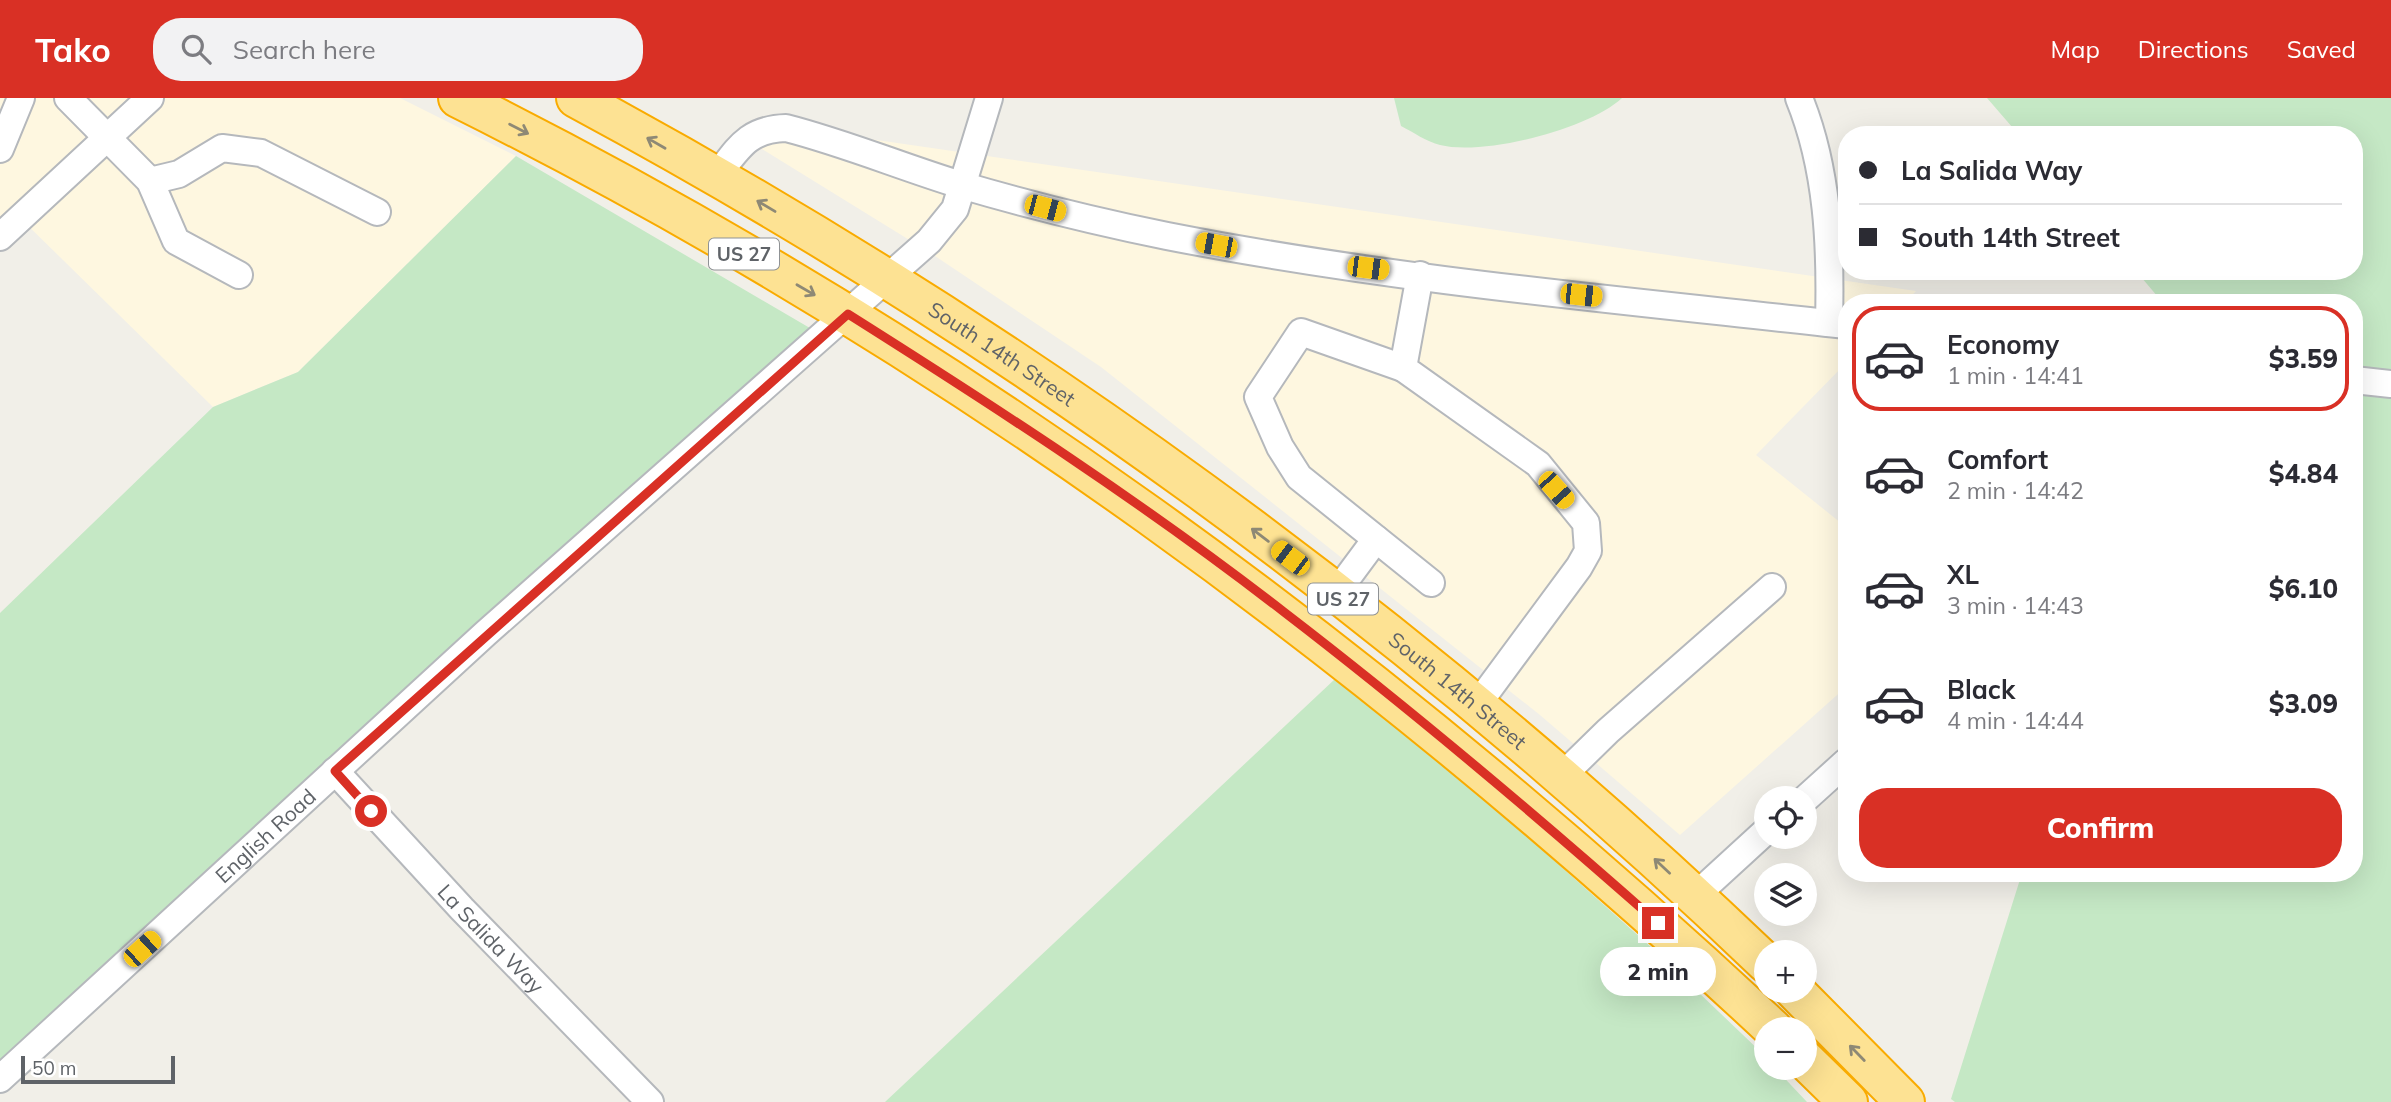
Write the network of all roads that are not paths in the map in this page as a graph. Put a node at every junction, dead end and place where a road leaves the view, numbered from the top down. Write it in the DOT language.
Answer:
graph roads {
  1 [pos="21,98"];
  2 [pos="68,98"];
  3 [pos="150,98"];
  4 [pos="458,98"];
  5 [pos="576,98"];
  6 [pos="1799,98"];
  7 [pos="991,100"];
  8 [pos="109,138"];
  9 [pos="0,149"];
  10 [pos="716,177"];
  11 [pos="150,181"];
  12 [pos="962,185"];
  13 [pos="377,212"];
  14 [pos="0,237"];
  15 [pos="239,275"];
  16 [pos="1420,275"];
  17 [pos="887,279"];
  18 [pos="848,314"];
  19 [pos="1838,324"];
  20 [pos="1403,368"];
  21 [pos="2363,381"];
  22 [pos="2391,384"];
  23 [pos="1376,539"];
  24 [pos="1431,583"];
  25 [pos="1772,587"];
  26 [pos="1336,593"];
  27 [pos="1477,705"];
  28 [pos="1838,769"];
  29 [pos="335,771"];
  30 [pos="1562,776"];
  31 [pos="1817,788"];
  32 [pos="1754,842"];
  33 [pos="1619,888"];
  34 [pos="1695,897"];
  35 [pos="1754,952"];
  36 [pos="1807,1003"];
  37 [pos="1760,1017"];
  38 [pos="1817,1072"];
  39 [pos="0,1079"];
  40 [pos="650,1102"];
  41 [pos="1848,1102"];
  42 [pos="1905,1102"];
  1 -- 9 [label="street"];
  2 -- 8 [label="street"];
  3 -- 8 [label="street"];
  4 -- 18 [label="highway, US 27, one-way"];
  10 -- 5 [label="highway, US 27, one-way"];
  6 -- 19 [label="street"];
  7 -- 12 [label="street, English Road"];
  8 -- 11 [label="street"];
  8 -- 14 [label="street"];
  10 -- 12 [label="street"];
  17 -- 10 [label="highway, US 27, one-way"];
  11 -- 13 [label="street"];
  11 -- 15 [label="street"];
  12 -- 16 [label="street"];
  12 -- 17 [label="street, English Road"];
  16 -- 19 [label="street"];
  16 -- 20 [label="street"];
  17 -- 18 [label="street, English Road"];
  26 -- 17 [label="highway, South 14th Street / US 27, one-way"];
  18 -- 29 [label="street, English Road"];
  18 -- 33 [label="highway, US 27"];
  20 -- 23 [label="street"];
  20 -- 27 [label="street"];
  21 -- 22 [label="street"];
  23 -- 24 [label="street"];
  23 -- 26 [label="street"];
  25 -- 30 [label="street"];
  26 -- 27 [label="highway, South 14th Street / US 27"];
  27 -- 30 [label="highway, South 14th Street / US 27"];
  28 -- 31 [label="street"];
  29 -- 39 [label="street, English Road"];
  29 -- 40 [label="street, La Salida Way"];
  34 -- 30 [label="highway, South 14th Street / US 27, one-way"];
  32 -- 34 [label="street"];
  33 -- 34 [label="highway"];
  33 -- 37 [label="highway, US 27"];
  34 -- 35 [label="highway, South 14th Street / US 27"];
  42 -- 36 [label="highway, one-way"];
  38 -- 41 [label="highway"];
}
